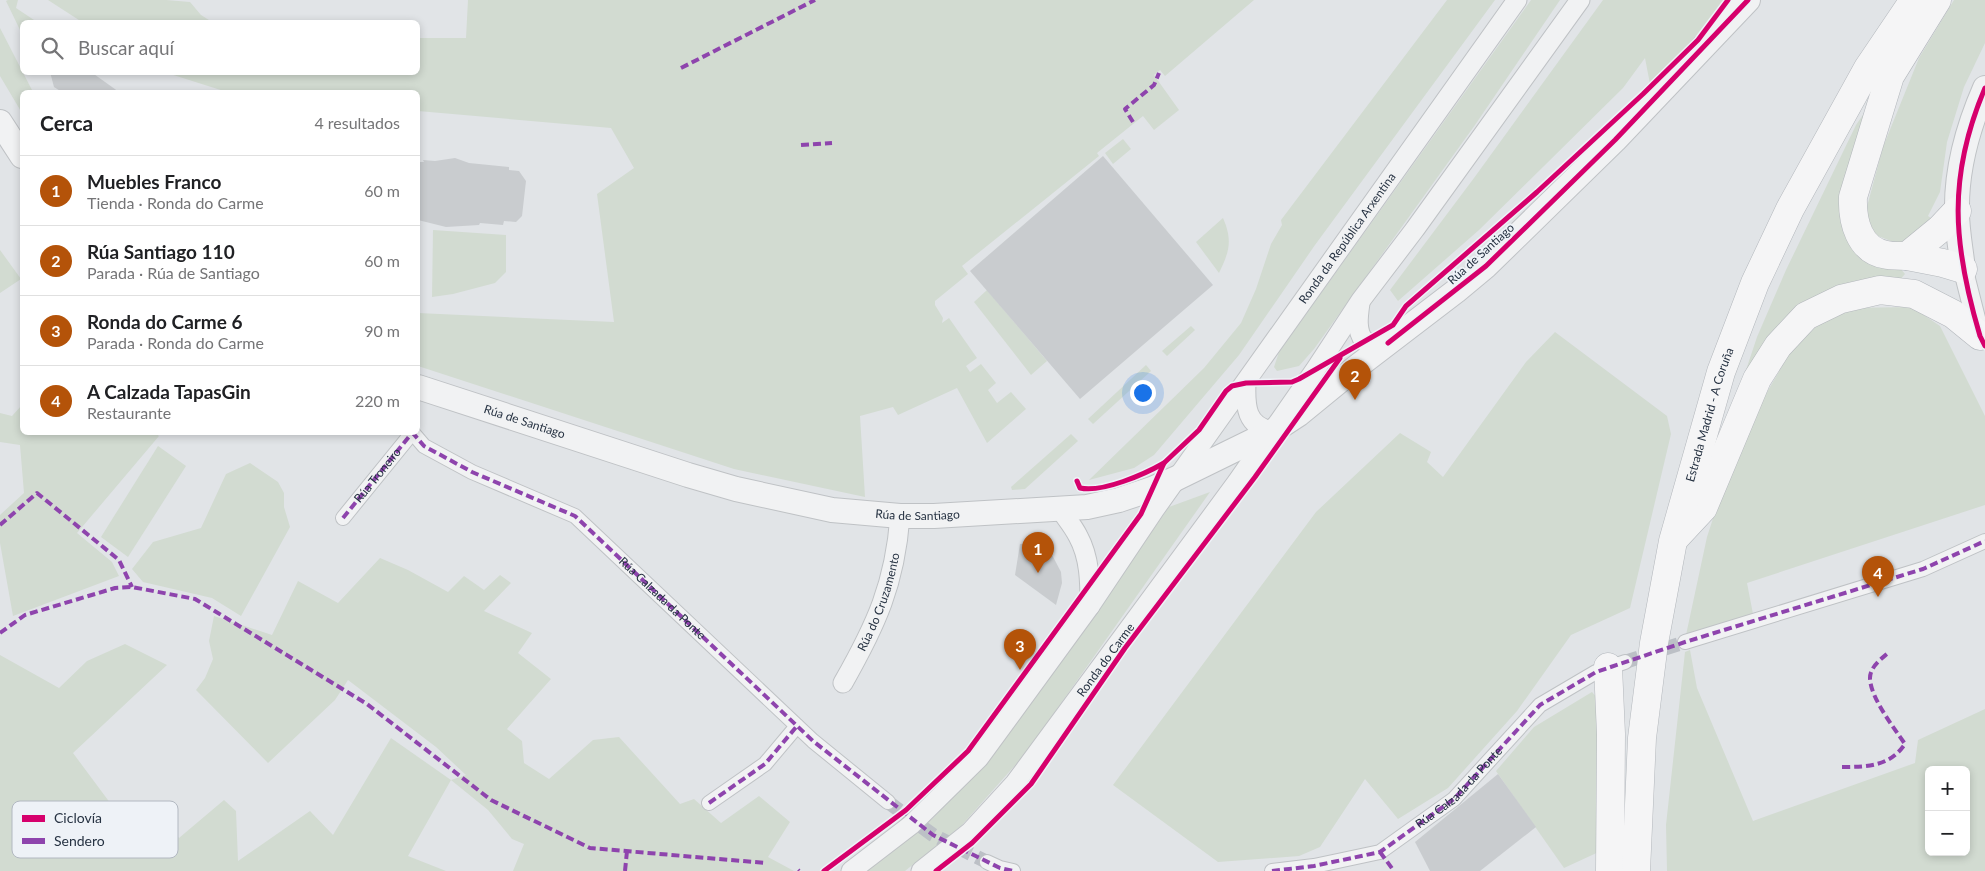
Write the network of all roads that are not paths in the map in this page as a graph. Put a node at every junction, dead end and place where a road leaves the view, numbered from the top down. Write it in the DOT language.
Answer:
graph roads {
  1 [pos="1518,0"];
  2 [pos="1580,0"];
  3 [pos="1748,0"];
  4 [pos="1914,0"];
  5 [pos="1937,0"];
  6 [pos="1985,88"];
  7 [pos="0,122"];
  8 [pos="20,153"];
  9 [pos="1957,211"];
  10 [pos="1907,256"];
  11 [pos="1963,270"];
  12 [pos="1914,294"];
  13 [pos="1361,300"];
  14 [pos="1982,341"];
  15 [pos="1388,343"];
  16 [pos="1246,383"];
  17 [pos="420,388"];
  18 [pos="1273,431"];
  19 [pos="410,435"];
  20 [pos="414,435"];
  21 [pos="1177,478"];
  22 [pos="1060,509"];
  23 [pos="900,516"];
  24 [pos="343,518"];
  25 [pos="1985,541"];
  26 [pos="1673,542"];
  27 [pos="1090,606"];
  28 [pos="1685,642"];
  29 [pos="1616,665"];
  30 [pos="843,683"];
  31 [pos="797,726"];
  32 [pos="888,802"];
  33 [pos="709,803"];
  34 [pos="987,862"];
  35 [pos="1610,862"];
  36 [pos="851,871"];
  37 [pos="921,871"];
  38 [pos="1013,871"];
  39 [pos="1272,871"];
  40 [pos="1636,871"];
  1 -- 16 [label="street, Ronda da República Arxentina"];
  2 -- 13 [label="street"];
  3 -- 15 [label="street, Rúa de Santiago"];
  4 -- 26 [label="highway, Estrada Madrid - A Coruña"];
  5 -- 10 [label="highway"];
  6 -- 9 [label="street"];
  7 -- 8 [label="street"];
  9 -- 10 [label="highway"];
  9 -- 11 [label="street"];
  10 -- 11 [label="highway"];
  11 -- 12 [label="highway"];
  11 -- 14 [label="street"];
  12 -- 14 [label="highway"];
  12 -- 26 [label="highway"];
  13 -- 15 [label="street"];
  13 -- 18 [label="street"];
  15 -- 18 [label="street, Rúa de Santiago"];
  16 -- 18 [label="street"];
  16 -- 21 [label="street, Ronda da República Arxentina"];
  17 -- 23 [label="street, Rúa de Santiago"];
  18 -- 21 [label="street, Rúa de Santiago"];
  18 -- 37 [label="street, Ronda do Carme"];
  19 -- 24 [label="street, Rúa Troneiro"];
  20 -- 31 [label="street, Rúa Calzada da Ponte"];
  21 -- 22 [label="street, Rúa de Santiago"];
  21 -- 27 [label="street"];
  22 -- 23 [label="street, Rúa de Santiago"];
  22 -- 27 [label="street"];
  23 -- 30 [label="street, Rúa do Cruzamento"];
  25 -- 28 [label="street"];
  26 -- 40 [label="highway, Estrada Madrid - A Coruña"];
  27 -- 36 [label="street"];
  29 -- 35 [label="highway"];
  29 -- 39 [label="street, Rúa Calzada da Ponte"];
  31 -- 32 [label="street, Rúa Calzada da Ponte"];
  31 -- 33 [label="street"];
  34 -- 38 [label="street"];
}
